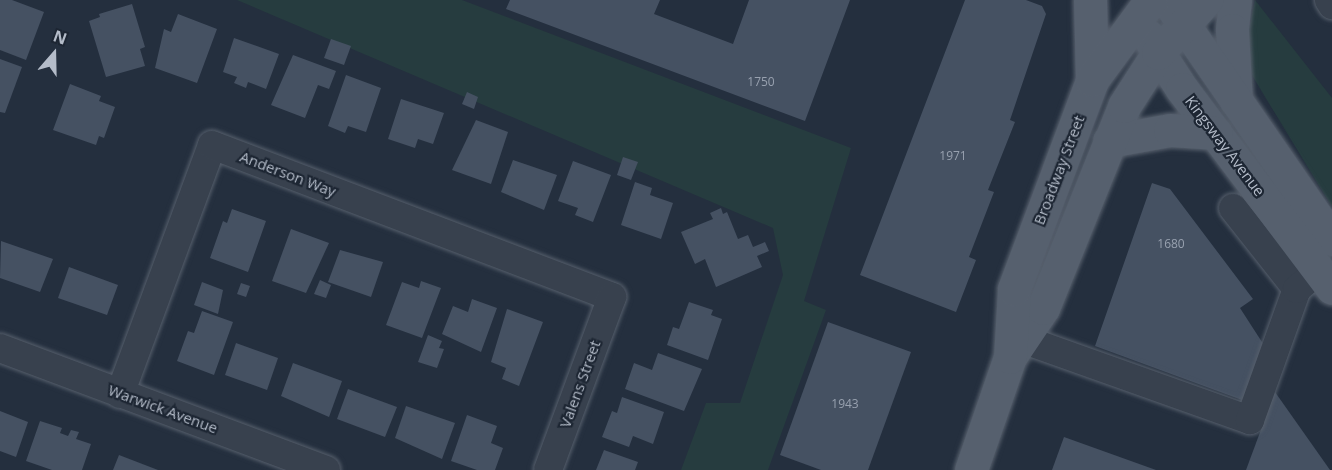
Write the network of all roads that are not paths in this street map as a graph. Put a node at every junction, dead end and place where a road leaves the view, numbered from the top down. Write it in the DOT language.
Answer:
graph roads {
  1 [pos="1090,0"];
  2 [pos="1206,0"];
  3 [pos="1235,0"];
  4 [pos="1329,0"];
  5 [pos="1332,4"];
  6 [pos="1136,6"];
  7 [pos="1175,11"];
  8 [pos="1158,53"];
  9 [pos="1092,80"];
  10 [pos="1236,101"];
  11 [pos="1216,134"];
  12 [pos="1109,141"];
  13 [pos="1233,208"];
  14 [pos="1332,239"];
  15 [pos="1316,282"];
  16 [pos="612,297"];
  17 [pos="0,348"];
  18 [pos="1016,348"];
  19 [pos="120,394"];
  20 [pos="326,470"];
  21 [pos="548,470"];
  22 [pos="971,470"];
  1 -- 9 [label="main road"];
  2 -- 7 [label="main road, Broadway Street"];
  3 -- 10 [label="main road"];
  4 -- 5 [label="street"];
  6 -- 8 [label="main road, Kingsway Avenue"];
  6 -- 9 [label="main road, Broadway Street"];
  7 -- 8 [label="main road, Broadway Street"];
  7 -- 10 [label="main road"];
  8 -- 11 [label="main road, Kingsway Avenue"];
  8 -- 12 [label="main road, Broadway Street"];
  9 -- 18 [label="main road, Broadway Street"];
  10 -- 14 [label="main road"];
  11 -- 12 [label="main road"];
  11 -- 15 [label="main road, Kingsway Avenue"];
  12 -- 18 [label="main road, Broadway Street"];
  13 -- 15 [label="street"];
  15 -- 18 [label="street"];
  16 -- 19 [label="street, Anderson Way"];
  16 -- 21 [label="street, Valens Street"];
  17 -- 19 [label="street, Warwick Avenue"];
  18 -- 22 [label="main road, Broadway Street"];
  19 -- 20 [label="street, Warwick Avenue"];
}
